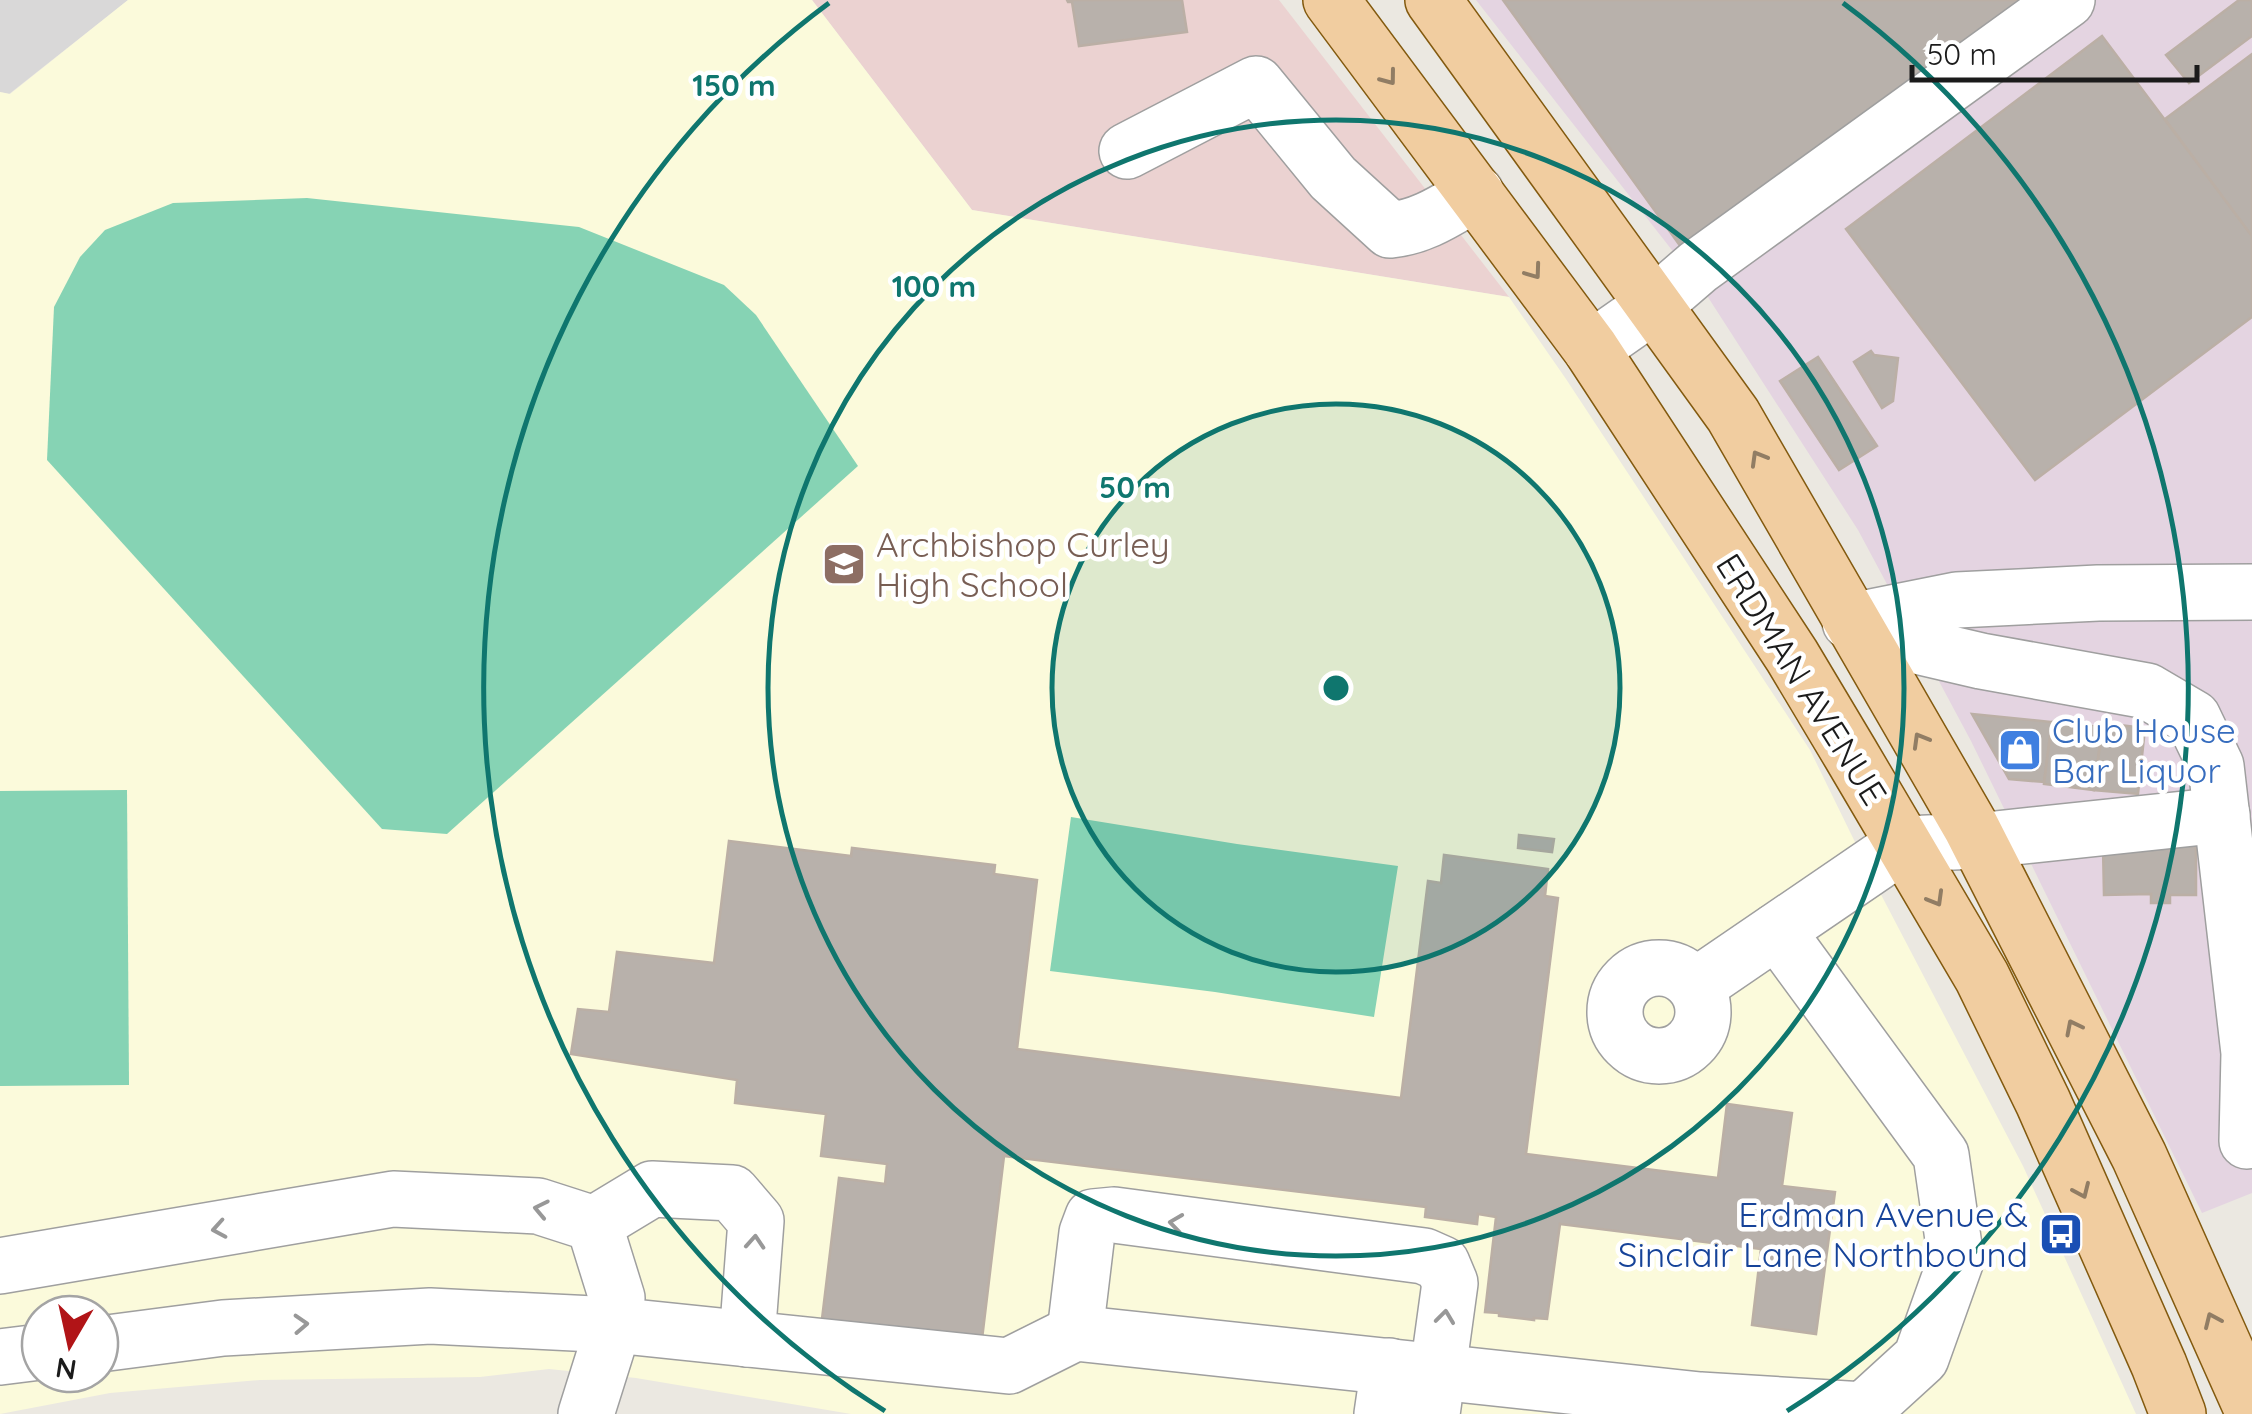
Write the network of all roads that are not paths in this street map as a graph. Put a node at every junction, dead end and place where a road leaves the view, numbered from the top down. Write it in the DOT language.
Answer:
graph roads {
  1 [pos="1330,0"];
  2 [pos="1434,0"];
  3 [pos="2067,0"];
  4 [pos="1127,152"];
  5 [pos="1476,193"];
  6 [pos="1654,305"];
  7 [pos="1592,350"];
  8 [pos="2252,592"];
  9 [pos="1850,622"];
  10 [pos="1792,656"];
  11 [pos="2222,815"];
  12 [pos="1977,841"];
  13 [pos="1904,844"];
  14 [pos="2240,874"];
  15 [pos="1777,931"];
  16 [pos="1696,986"];
  17 [pos="2247,1141"];
  18 [pos="594,1224"];
  19 [pos="0,1266"];
  20 [pos="615,1311"];
  21 [pos="1075,1333"];
  22 [pos="747,1339"];
  23 [pos="120,1341"];
  24 [pos="1410,1391"];
  25 [pos="2252,1409"];
  26 [pos="586,1414"];
  27 [pos="2178,1414"];
  1 -- 5 [label="main road, ERDMAN AVENUE, one-way"];
  2 -- 6 [label="main road, ERDMAN AVENUE"];
  3 -- 6 [label="lane"];
  4 -- 5 [label="lane"];
  5 -- 7 [label="main road, ERDMAN AVENUE, one-way"];
  6 -- 7 [label="lane"];
  9 -- 6 [label="main road, ERDMAN AVENUE, one-way"];
  7 -- 10 [label="main road, ERDMAN AVENUE"];
  8 -- 9 [label="lane"];
  9 -- 10 [label="lane"];
  9 -- 11 [label="lane"];
  12 -- 9 [label="main road, ERDMAN AVENUE, one-way"];
  10 -- 13 [label="main road, ERDMAN AVENUE"];
  11 -- 12 [label="lane"];
  11 -- 14 [label="lane"];
  12 -- 13 [label="lane"];
  25 -- 12 [label="main road, ERDMAN AVENUE, one-way"];
  13 -- 15 [label="lane"];
  13 -- 27 [label="main road, ERDMAN AVENUE, one-way"];
  14 -- 17 [label="lane"];
  15 -- 16 [label="lane"];
  15 -- 24 [label="lane"];
  18 -- 19 [label="lane, one-way"];
  18 -- 20 [label="lane"];
  22 -- 18 [label="lane, one-way"];
  20 -- 22 [label="lane"];
  23 -- 20 [label="lane, one-way"];
  20 -- 26 [label="lane"];
  21 -- 22 [label="lane"];
  21 -- 24 [label="lane"];
  24 -- 21 [label="lane, one-way"];
}
